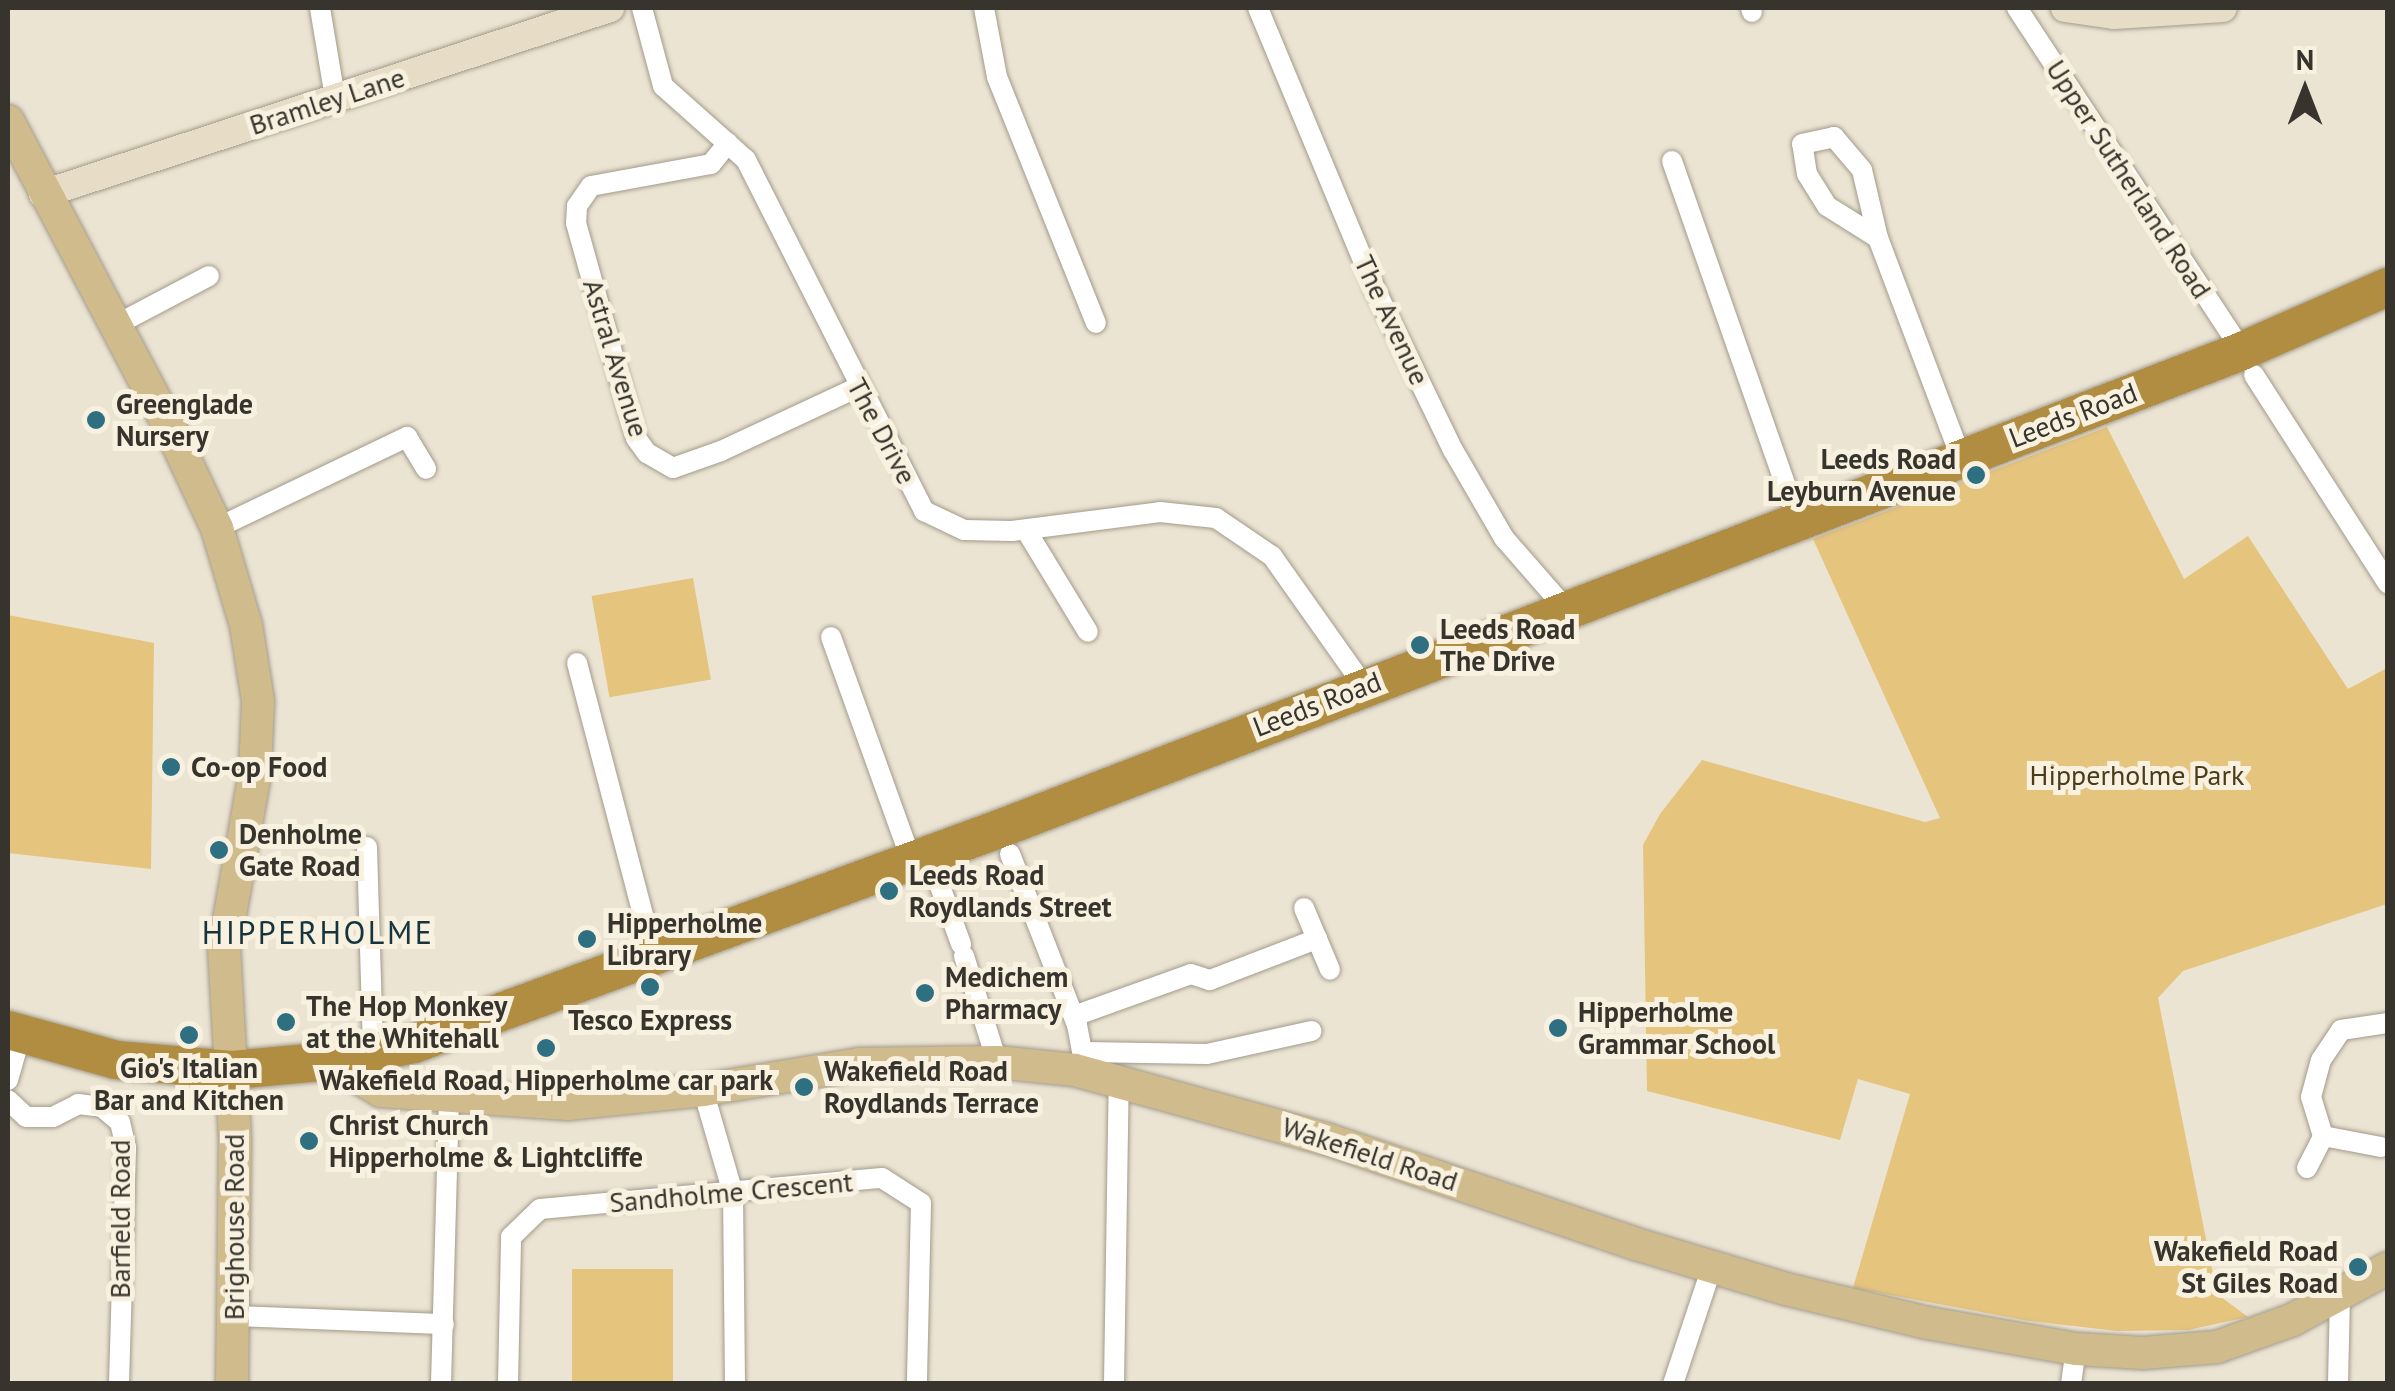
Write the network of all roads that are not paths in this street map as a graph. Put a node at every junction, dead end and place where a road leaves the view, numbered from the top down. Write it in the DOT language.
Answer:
graph roads {
  1 [pos="320,8"];
  2 [pos="610,8"];
  3 [pos="642,8"];
  4 [pos="984,8"];
  5 [pos="1258,8"];
  6 [pos="2017,8"];
  7 [pos="2066,8"];
  8 [pos="2223,8"];
  9 [pos="335,98"];
  10 [pos="8,121"];
  11 [pos="728,143"];
  12 [pos="1672,162"];
  13 [pos="43,194"];
  14 [pos="1878,238"];
  15 [pos="209,276"];
  16 [pos="2388,287"];
  17 [pos="1096,323"];
  18 [pos="116,324"];
  19 [pos="2248,363"];
  20 [pos="858,387"];
  21 [pos="1961,458"];
  22 [pos="426,469"];
  23 [pos="1798,520"];
  24 [pos="217,528"];
  25 [pos="1026,530"];
  26 [pos="2388,584"];
  27 [pos="1566,609"];
  28 [pos="1088,632"];
  29 [pos="831,636"];
  30 [pos="577,664"];
  31 [pos="1364,686"];
  32 [pos="368,847"];
  33 [pos="1010,854"];
  34 [pos="921,858"];
  35 [pos="1304,908"];
  36 [pos="1317,939"];
  37 [pos="654,956"];
  38 [pos="1330,970"];
  39 [pos="1074,1016"];
  40 [pos="2388,1023"];
  41 [pos="14,1032"];
  42 [pos="1312,1032"];
  43 [pos="372,1052"];
  44 [pos="331,1061"];
  45 [pos="997,1062"];
  46 [pos="1085,1062"];
  47 [pos="232,1070"];
  48 [pos="8,1080"];
  49 [pos="1120,1080"];
  50 [pos="703,1090"];
  51 [pos="449,1096"];
  52 [pos="8,1100"];
  53 [pos="2323,1136"];
  54 [pos="2380,1147"];
  55 [pos="2307,1168"];
  56 [pos="733,1193"];
  57 [pos="1712,1267"];
  58 [pos="2388,1268"];
  59 [pos="2340,1295"];
  60 [pos="233,1316"];
  61 [pos="444,1324"];
  62 [pos="2076,1349"];
  63 [pos="119,1384"];
  64 [pos="232,1384"];
  65 [pos="441,1384"];
  66 [pos="508,1384"];
  67 [pos="735,1384"];
  68 [pos="917,1384"];
  69 [pos="1114,1384"];
  70 [pos="1673,1384"];
  71 [pos="2071,1384"];
  72 [pos="2338,1384"];
  1 -- 9 [label="street"];
  2 -- 9 [label="street, Bramley Lane"];
  3 -- 11 [label="street, The Drive"];
  4 -- 17 [label="street"];
  5 -- 27 [label="street, The Avenue"];
  6 -- 19 [label="street, Upper Sutherland Road"];
  7 -- 8 [label="street"];
  9 -- 13 [label="street, Bramley Lane"];
  10 -- 13 [label="main road"];
  11 -- 20 [label="street, The Drive"];
  11 -- 20 [label="street, Astral Avenue"];
  12 -- 23 [label="street"];
  13 -- 18 [label="main road"];
  14 -- 14 [label="street"];
  14 -- 21 [label="street"];
  15 -- 18 [label="street"];
  16 -- 19 [label="highway, Leeds Road"];
  18 -- 24 [label="main road"];
  19 -- 21 [label="highway, Leeds Road"];
  19 -- 26 [label="street, Upper Sutherland Road"];
  20 -- 25 [label="street, The Drive"];
  21 -- 23 [label="highway, Leeds Road"];
  22 -- 24 [label="street"];
  23 -- 27 [label="highway, Leeds Road"];
  24 -- 47 [label="main road"];
  25 -- 28 [label="street"];
  25 -- 31 [label="street, The Drive"];
  27 -- 31 [label="highway, Leeds Road"];
  29 -- 34 [label="street"];
  30 -- 37 [label="street"];
  31 -- 34 [label="highway, Leeds Road"];
  32 -- 43 [label="street"];
  33 -- 39 [label="street"];
  34 -- 37 [label="highway, Leeds Road"];
  34 -- 45 [label="street"];
  35 -- 36 [label="street"];
  36 -- 38 [label="street"];
  36 -- 39 [label="street"];
  37 -- 43 [label="highway, Leeds Road"];
  39 -- 46 [label="street"];
  40 -- 53 [label="street"];
  41 -- 47 [label="highway, Leeds Road"];
  41 -- 48 [label="street"];
  42 -- 46 [label="street"];
  43 -- 44 [label="highway, Leeds Road"];
  44 -- 47 [label="highway, Leeds Road"];
  44 -- 51 [label="main road, Wakefield Road"];
  45 -- 46 [label="main road, Wakefield Road"];
  45 -- 50 [label="main road, Wakefield Road"];
  46 -- 49 [label="main road, Wakefield Road"];
  47 -- 60 [label="main road, Brighouse Road"];
  49 -- 57 [label="main road, Wakefield Road"];
  49 -- 69 [label="street"];
  50 -- 51 [label="main road, Wakefield Road"];
  50 -- 56 [label="street"];
  51 -- 61 [label="street"];
  52 -- 63 [label="street, Barfield Road"];
  53 -- 54 [label="street"];
  53 -- 55 [label="street"];
  56 -- 66 [label="street, Sandholme Crescent"];
  56 -- 67 [label="street"];
  56 -- 68 [label="street, Sandholme Crescent"];
  57 -- 62 [label="main road, Wakefield Road"];
  57 -- 70 [label="street"];
  58 -- 59 [label="main road, Wakefield Road"];
  59 -- 62 [label="main road, Wakefield Road"];
  59 -- 72 [label="street"];
  60 -- 61 [label="street"];
  60 -- 64 [label="main road, Brighouse Road"];
  61 -- 65 [label="street"];
  62 -- 71 [label="street"];
}
